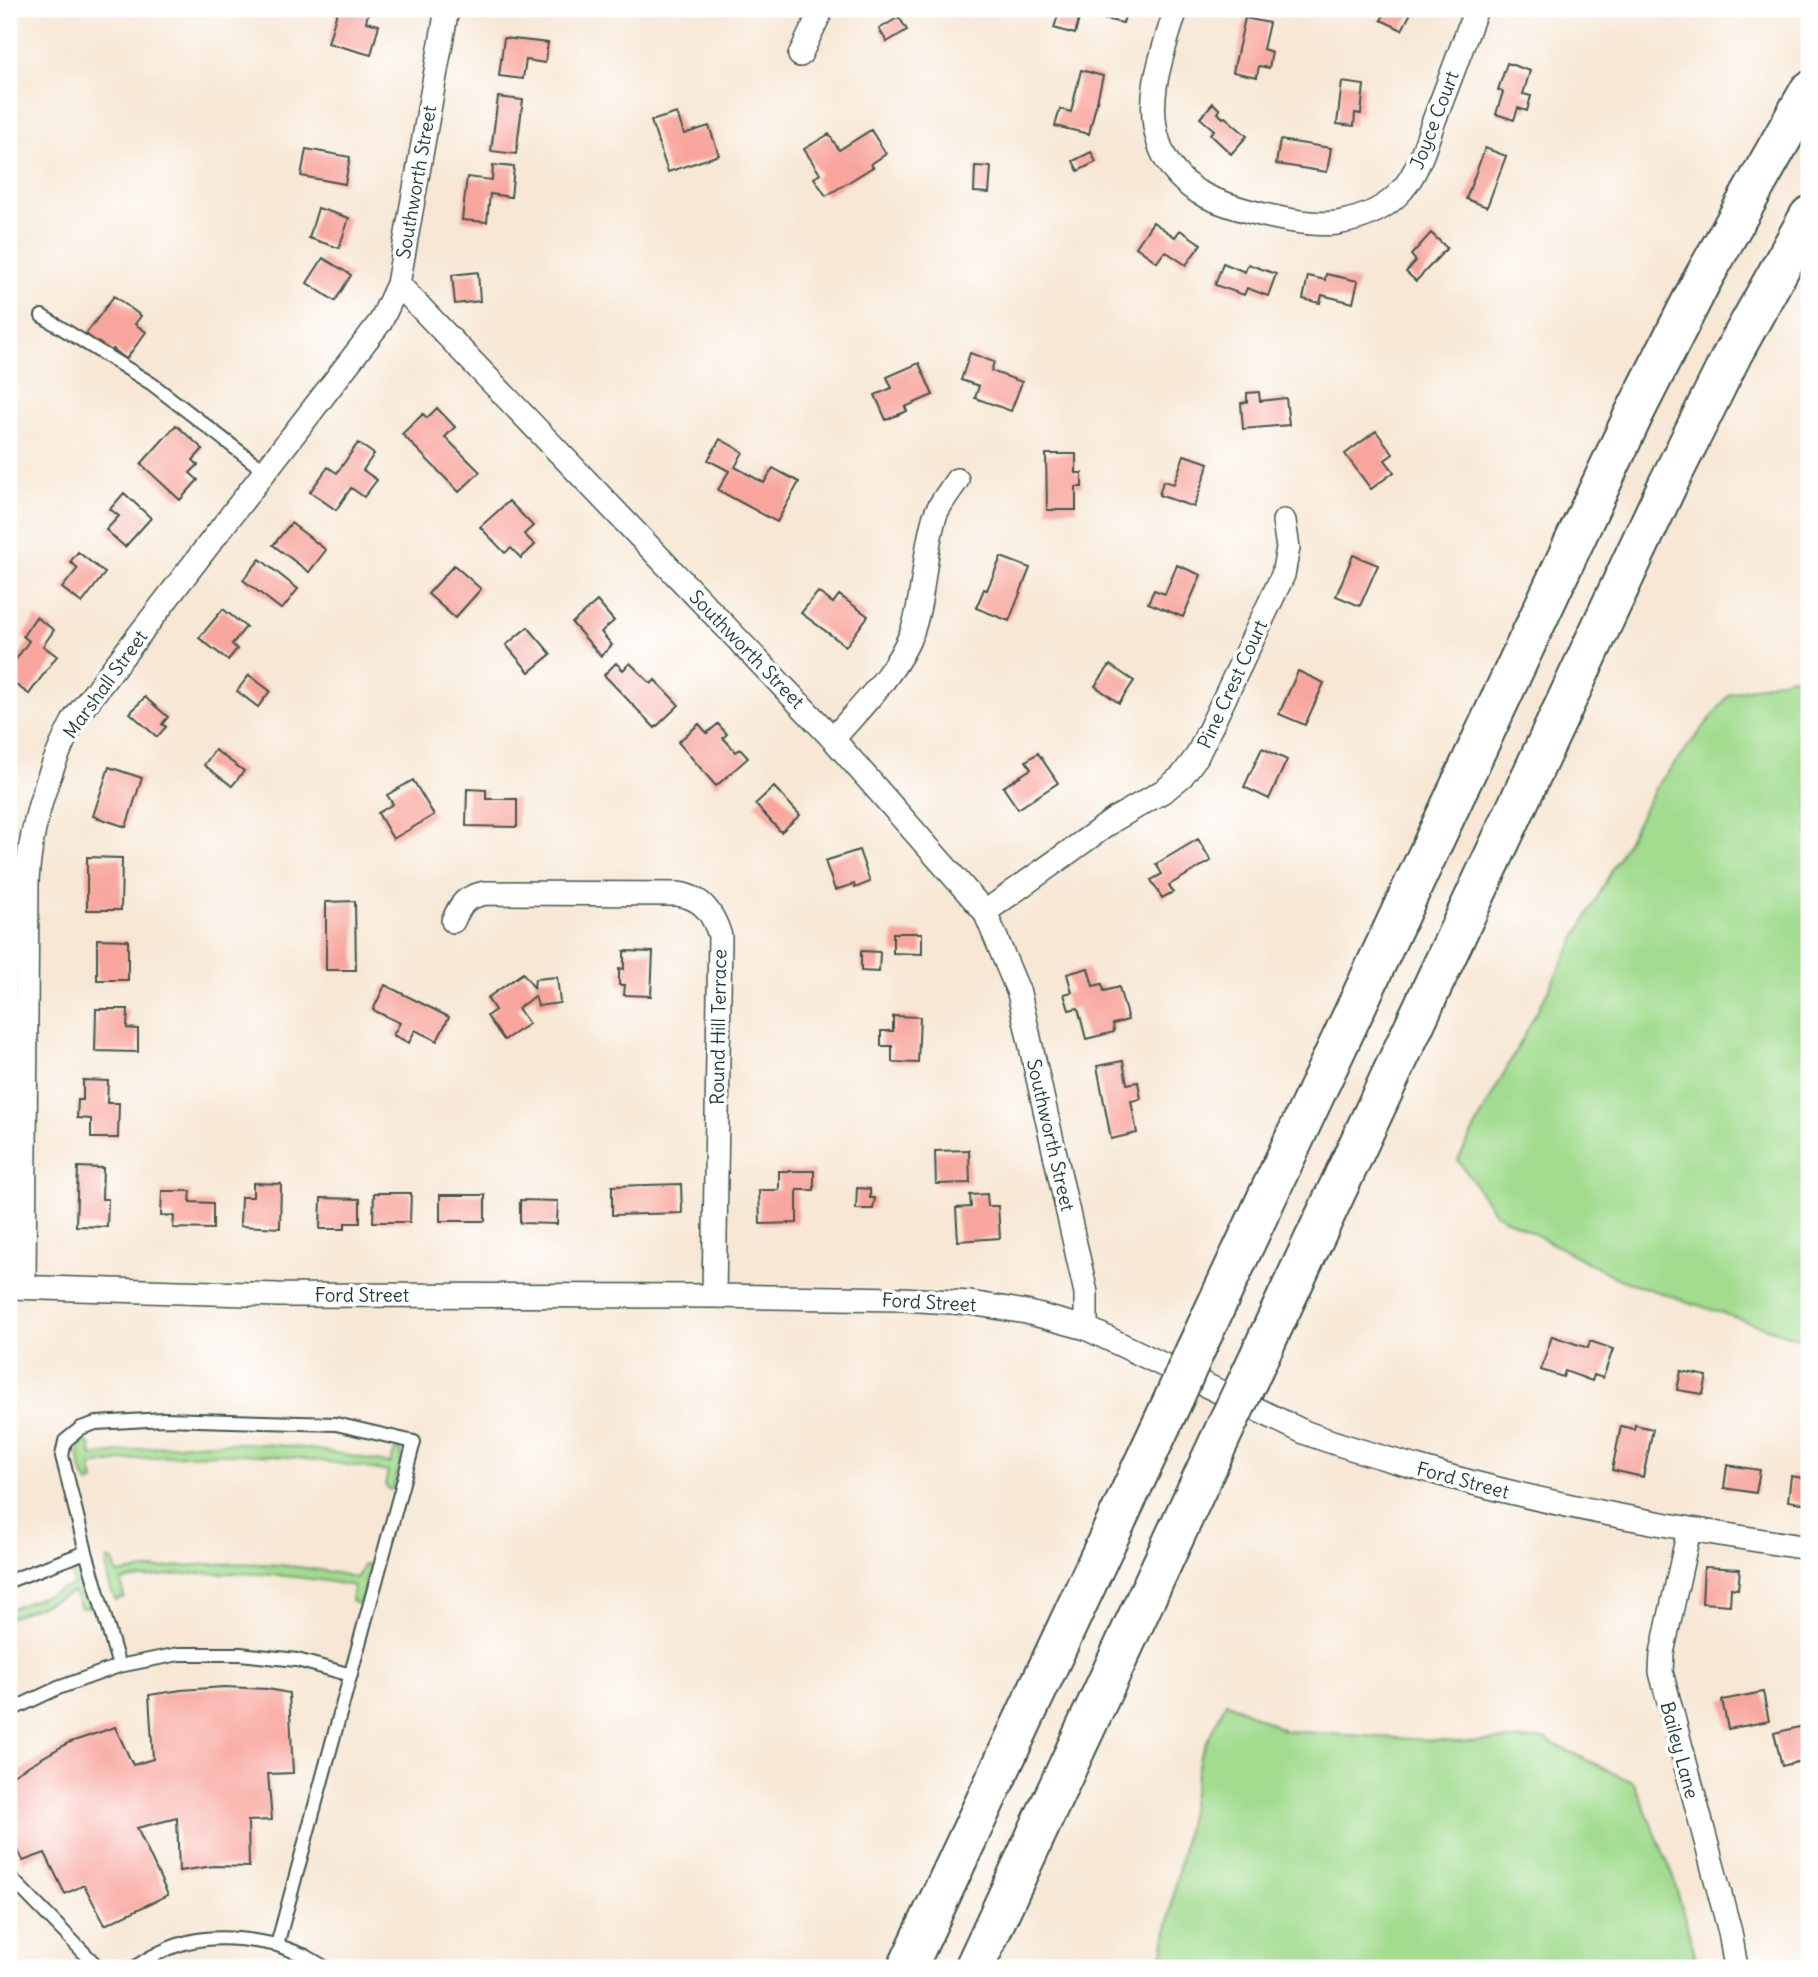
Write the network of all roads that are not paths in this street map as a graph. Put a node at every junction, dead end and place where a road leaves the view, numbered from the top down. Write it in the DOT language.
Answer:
graph roads {
  1 [pos="447,9"];
  2 [pos="822,9"];
  3 [pos="1176,9"];
  4 [pos="1476,9"];
  5 [pos="800,55"];
  6 [pos="1809,91"];
  7 [pos="1809,216"];
  8 [pos="398,284"];
  9 [pos="42,316"];
  10 [pos="266,472"];
  11 [pos="957,480"];
  12 [pos="1284,521"];
  13 [pos="833,740"];
  14 [pos="985,912"];
  15 [pos="453,921"];
  16 [pos="16,1287"];
  17 [pos="714,1296"];
  18 [pos="1086,1328"];
  19 [pos="1689,1530"];
  20 [pos="1809,1548"];
  21 [pos="86,1552"];
  22 [pos="9,1581"];
  23 [pos="119,1666"];
  24 [pos="351,1675"];
  25 [pos="9,1711"];
  26 [pos="962,1850"];
  27 [pos="1025,1858"];
  28 [pos="9,1876"];
  29 [pos="277,1945"];
  30 [pos="99,1968"];
  31 [pos="134,1968"];
  32 [pos="326,1968"];
  33 [pos="893,1968"];
  34 [pos="907,1968"];
  35 [pos="974,1968"];
  36 [pos="987,1968"];
  37 [pos="1736,1968"];
  1 -- 8 [label="street, Southworth Street"];
  2 -- 5 [label="street"];
  3 -- 4 [label="street, Joyce Court"];
  6 -- 26 [label="highway, bridge"];
  7 -- 27 [label="highway, bridge"];
  8 -- 10 [label="street, Marshall Street"];
  8 -- 13 [label="street, Southworth Street"];
  9 -- 10 [label="lane"];
  10 -- 16 [label="street, Marshall Street"];
  11 -- 13 [label="street"];
  12 -- 14 [label="street, Pine Crest Court"];
  13 -- 14 [label="street, Southworth Street"];
  14 -- 18 [label="street, Southworth Street"];
  15 -- 17 [label="street, Round Hill Terrace"];
  16 -- 17 [label="street, Ford Street"];
  17 -- 18 [label="street, Ford Street"];
  18 -- 19 [label="street, Ford Street"];
  19 -- 20 [label="street, Ford Street"];
  19 -- 37 [label="street, Bailey Lane"];
  21 -- 22 [label="lane"];
  21 -- 23 [label="lane"];
  21 -- 24 [label="lane"];
  23 -- 24 [label="lane"];
  23 -- 25 [label="lane"];
  24 -- 29 [label="lane"];
  26 -- 33 [label="highway"];
  26 -- 34 [label="highway"];
  27 -- 35 [label="highway"];
  27 -- 36 [label="highway"];
  28 -- 30 [label="lane"];
  29 -- 31 [label="lane"];
  29 -- 32 [label="lane"];
}
